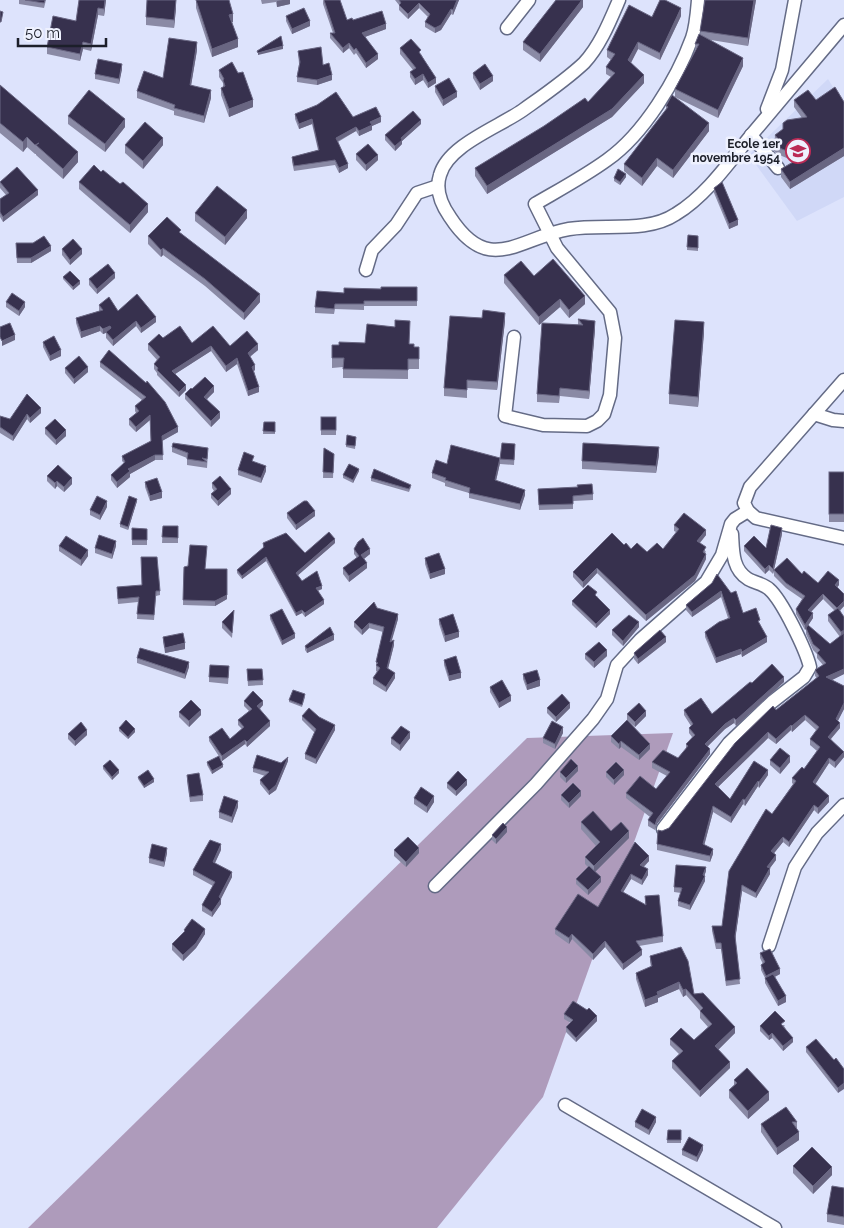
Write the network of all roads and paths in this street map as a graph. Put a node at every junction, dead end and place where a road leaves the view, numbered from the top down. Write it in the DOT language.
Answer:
graph roads {
  1 [pos="529,0"];
  2 [pos="619,0"];
  3 [pos="698,0"];
  4 [pos="795,0"];
  5 [pos="844,25"];
  6 [pos="507,28"];
  7 [pos="761,123"];
  8 [pos="751,135"];
  9 [pos="778,168"];
  10 [pos="438,186"];
  11 [pos="549,235"];
  12 [pos="366,270"];
  13 [pos="514,337"];
  14 [pos="844,380"];
  15 [pos="814,414"];
  16 [pos="844,421"];
  17 [pos="748,511"];
  18 [pos="732,524"];
  19 [pos="844,538"];
  20 [pos="844,805"];
  21 [pos="663,829"];
  22 [pos="435,886"];
  23 [pos="769,946"];
  24 [pos="565,1105"];
  25 [pos="774,1228"];
  1 -- 6 [label="street"];
  2 -- 10 [label="street"];
  3 -- 11 [label="street"];
  4 -- 7 [label="street"];
  5 -- 7 [label="street"];
  7 -- 8 [label="street"];
  8 -- 9 [label="street"];
  8 -- 11 [label="street"];
  10 -- 11 [label="street"];
  10 -- 12 [label="street"];
  11 -- 13 [label="street"];
  14 -- 15 [label="street"];
  15 -- 16 [label="street"];
  15 -- 17 [label="street"];
  17 -- 18 [label="street"];
  17 -- 19 [label="street"];
  18 -- 21 [label="street"];
  18 -- 22 [label="street"];
  20 -- 23 [label="street"];
  24 -- 25 [label="street"];
}
